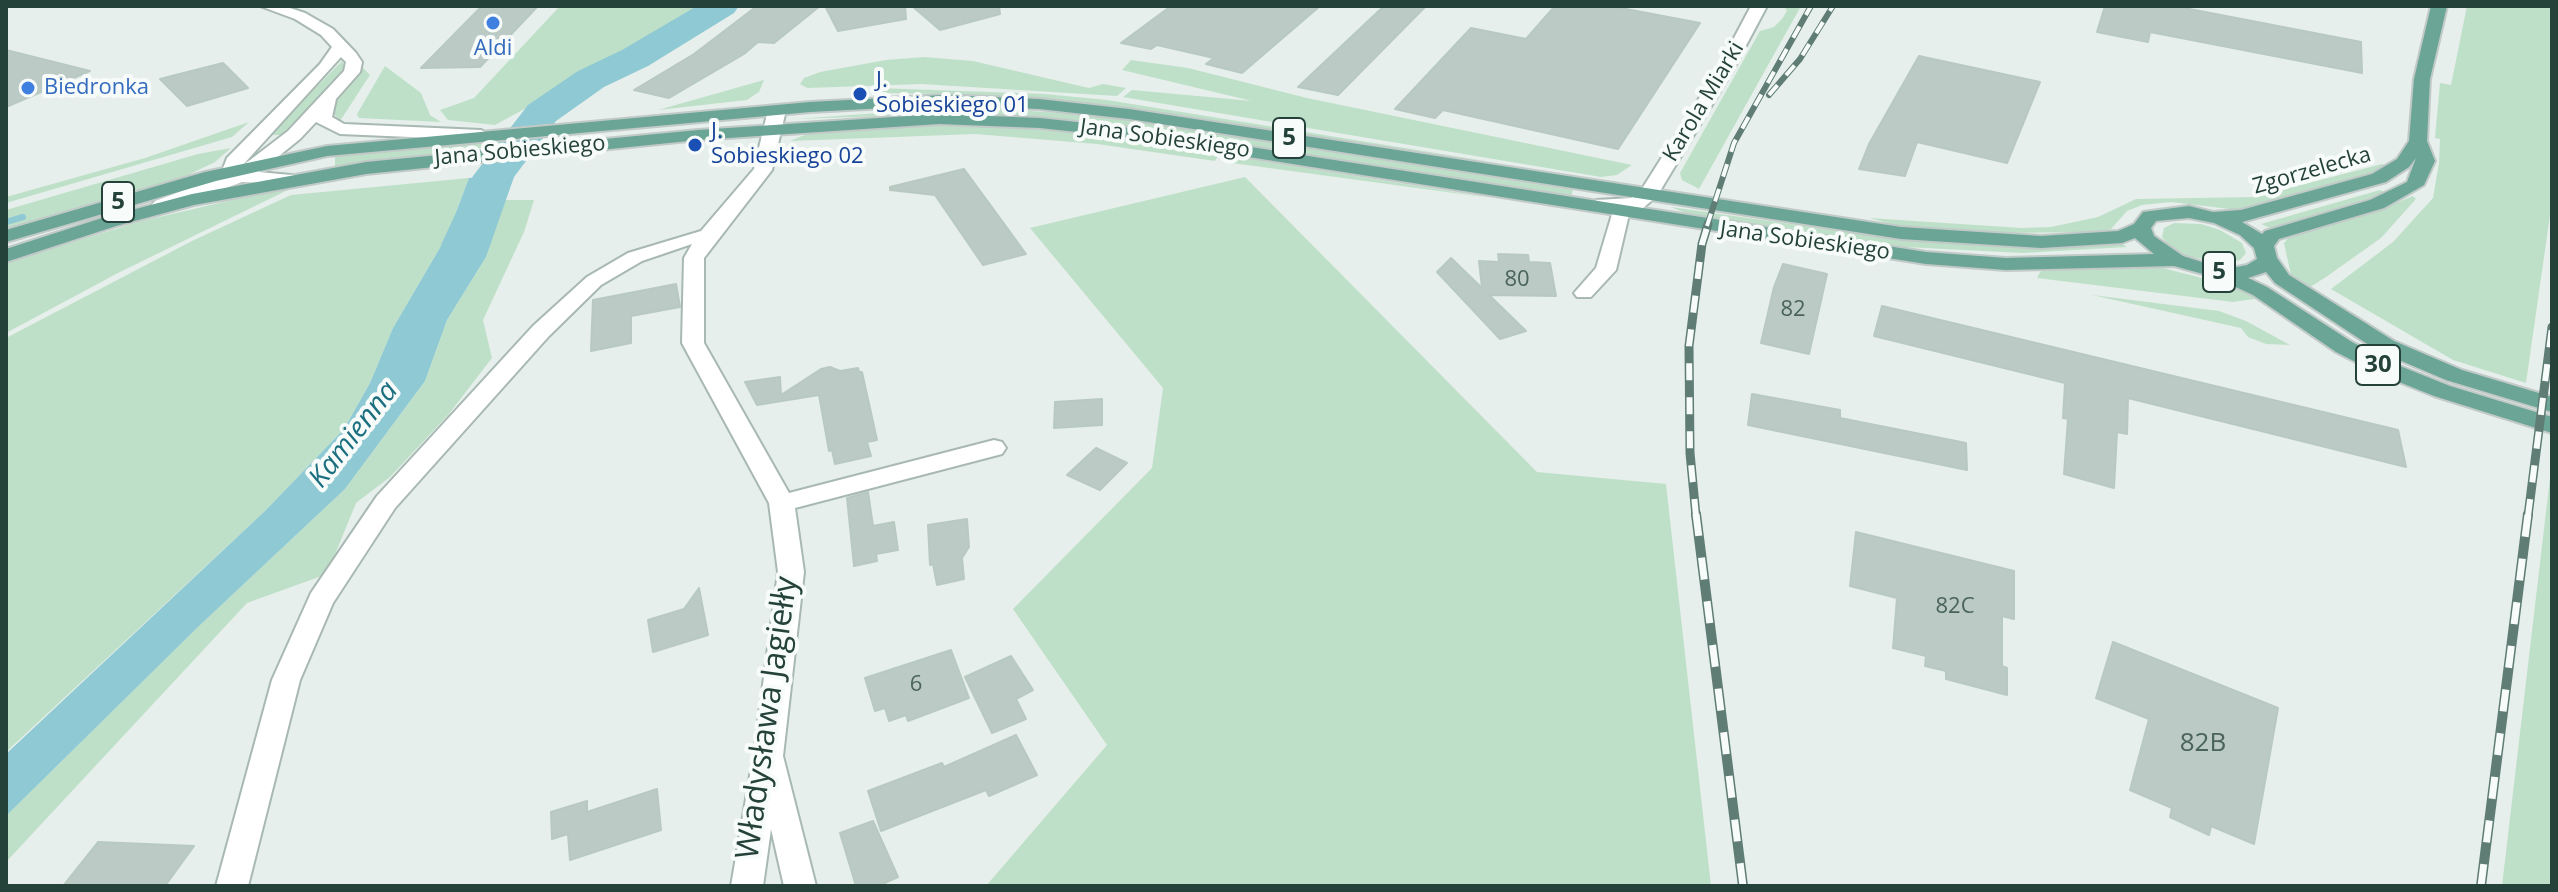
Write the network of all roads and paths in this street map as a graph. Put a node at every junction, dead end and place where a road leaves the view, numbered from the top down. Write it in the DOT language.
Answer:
graph roads {
  1 [pos="268,6"];
  2 [pos="1759,6"];
  3 [pos="2439,6"];
  4 [pos="340,47"];
  5 [pos="328,100"];
  6 [pos="776,119"];
  7 [pos="484,141"];
  8 [pos="2418,141"];
  9 [pos="257,165"];
  10 [pos="235,174"];
  11 [pos="294,180"];
  12 [pos="1647,196"];
  13 [pos="1575,204"];
  14 [pos="1622,212"];
  15 [pos="138,214"];
  16 [pos="2205,215"];
  17 [pos="1720,228"];
  18 [pos="2141,228"];
  19 [pos="6,236"];
  20 [pos="707,237"];
  21 [pos="2265,253"];
  22 [pos="6,256"];
  23 [pos="2176,260"];
  24 [pos="2220,272"];
  25 [pos="1584,293"];
  26 [pos="2552,405"];
  27 [pos="2552,425"];
  28 [pos="994,448"];
  29 [pos="782,503"];
  30 [pos="769,752"];
  31 [pos="232,886"];
  32 [pos="747,886"];
  33 [pos="800,886"];
  1 -- 4 [label="street"];
  2 -- 12 [label="street, Karola Miarki"];
  3 -- 8 [label="main road, Zgorzelecka / 5"];
  4 -- 5 [label="street"];
  4 -- 10 [label="street"];
  5 -- 7 [label="street, Jana Sobieskiego"];
  5 -- 9 [label="street"];
  6 -- 7 [label="main road, Jana Sobieskiego / 5"];
  6 -- 7 [label="main road, Jana Sobieskiego / 5"];
  6 -- 12 [label="main road, Jana Sobieskiego / 5"];
  6 -- 13 [label="main road, Jana Sobieskiego / 5"];
  6 -- 20 [label="street, Władysława Jagiełły"];
  7 -- 9 [label="main road, Jana Sobieskiego / 5"];
  7 -- 11 [label="main road, Jana Sobieskiego / 5"];
  8 -- 16 [label="main road, Zgorzelecka / 5"];
  8 -- 21 [label="main road, Zgorzelecka / 5"];
  9 -- 10 [label="main road, 5"];
  10 -- 11 [label="street"];
  10 -- 15 [label="street"];
  10 -- 19 [label="main road, 5"];
  11 -- 15 [label="main road, 5"];
  12 -- 13 [label="street"];
  12 -- 17 [label="street"];
  12 -- 18 [label="main road, Jana Sobieskiego / 5"];
  13 -- 14 [label="main road, Jana Sobieskiego / 5"];
  14 -- 17 [label="main road, Jana Sobieskiego / 5"];
  14 -- 25 [label="street"];
  15 -- 22 [label="main road, 5"];
  16 -- 18 [label="main road, 5"];
  16 -- 21 [label="main road, 5"];
  17 -- 23 [label="main road, Jana Sobieskiego / 5"];
  18 -- 23 [label="main road, 5"];
  20 -- 29 [label="street, Władysława Jagiełły"];
  20 -- 31 [label="street"];
  21 -- 24 [label="main road, 5"];
  21 -- 26 [label="main road, 30"];
  23 -- 24 [label="main road, 5"];
  24 -- 27 [label="main road, 30"];
  28 -- 29 [label="street"];
  29 -- 30 [label="street, Władysława Jagiełły"];
  30 -- 32 [label="street, Władysława Jagiełły"];
  30 -- 33 [label="street"];
}
